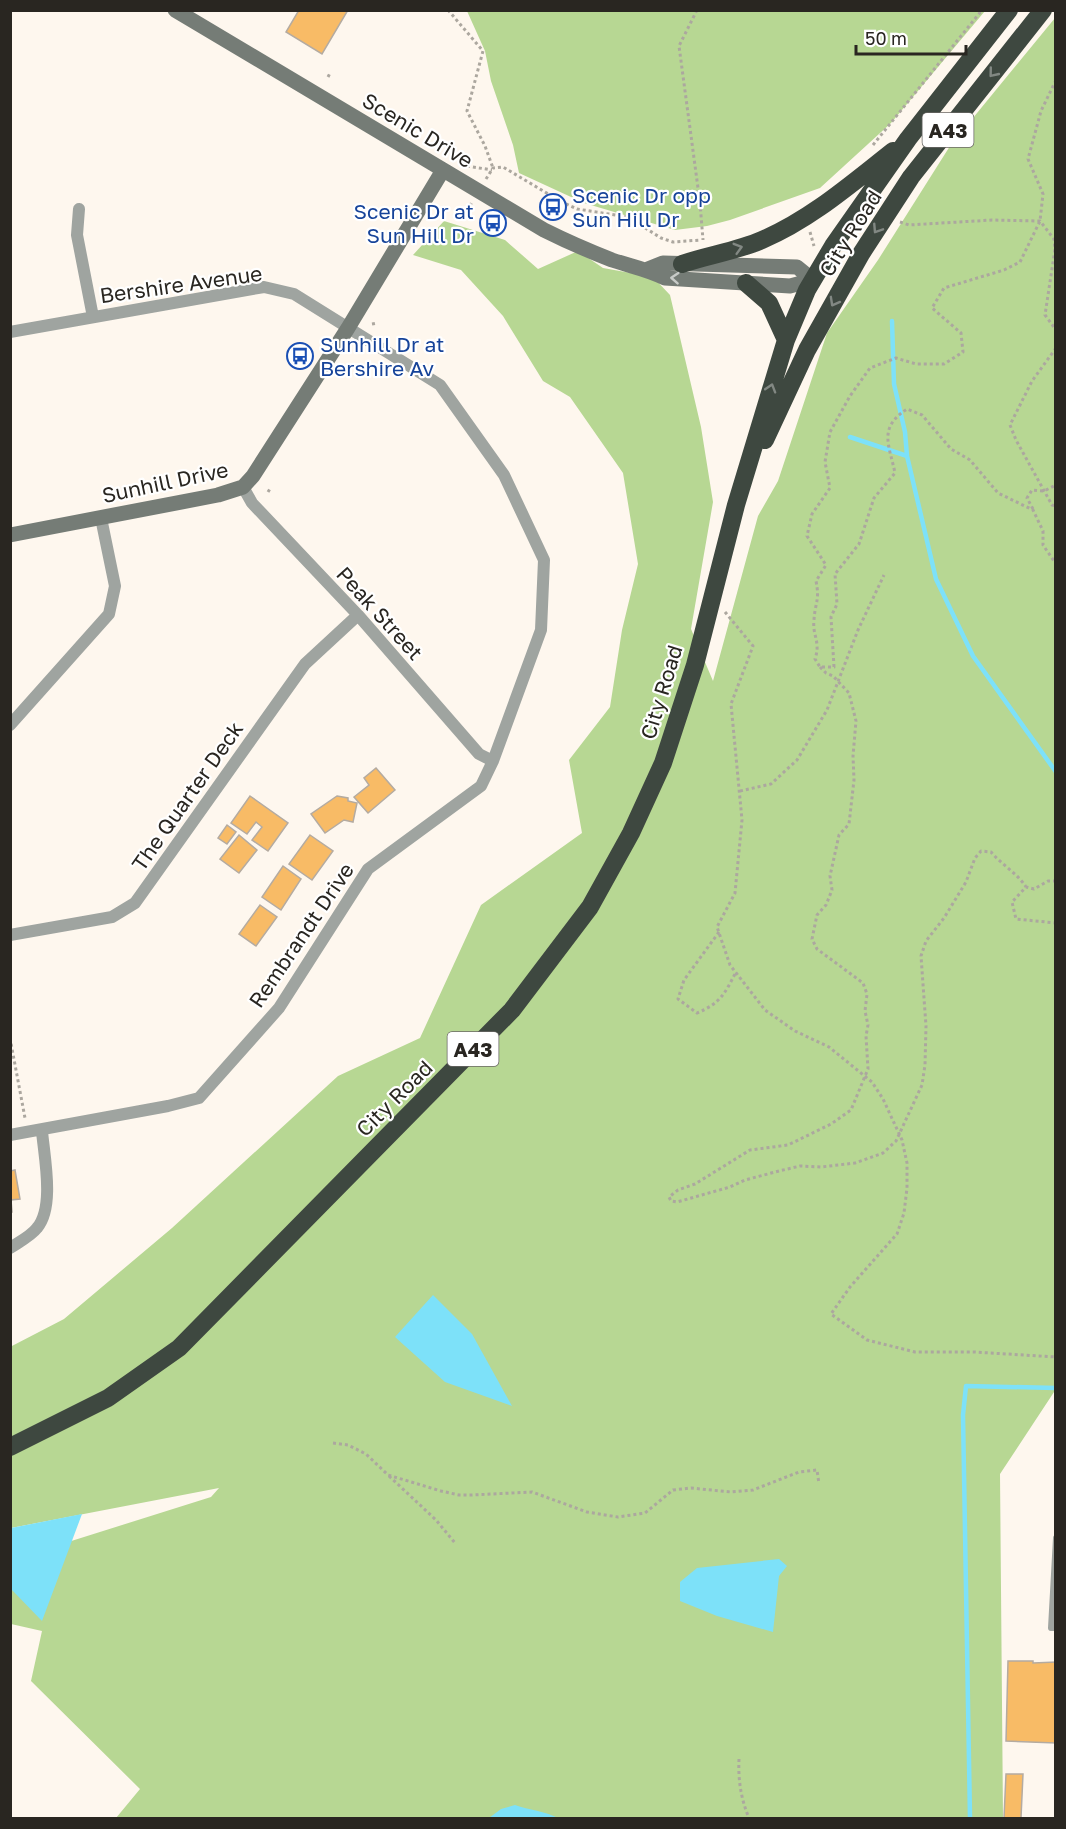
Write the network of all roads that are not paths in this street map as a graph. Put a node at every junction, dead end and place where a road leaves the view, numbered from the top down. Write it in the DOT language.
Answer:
graph roads {
  1 [pos="175,10"];
  2 [pos="1009,10"];
  3 [pos="1043,10"];
  4 [pos="908,139"];
  5 [pos="444,170"];
  6 [pos="79,209"];
  7 [pos="861,254"];
  8 [pos="682,264"];
  9 [pos="648,269"];
  10 [pos="817,274"];
  11 [pos="746,283"];
  12 [pos="93,317"];
  13 [pos="348,328"];
  14 [pos="10,332"];
  15 [pos="786,340"];
  16 [pos="807,350"];
  17 [pos="243,487"];
  18 [pos="736,505"];
  19 [pos="101,518"];
  20 [pos="10,535"];
  21 [pos="358,615"];
  22 [pos="10,725"];
  23 [pos="493,761"];
  24 [pos="10,935"];
  25 [pos="42,1131"];
  26 [pos="10,1135"];
  27 [pos="10,1248"];
  28 [pos="10,1447"];
  29 [pos="1056,1538"];
  30 [pos="1056,1628"];
  1 -- 5 [label="main road, Scenic Drive"];
  2 -- 4 [label="highway, City Road / A43"];
  3 -- 7 [label="highway, City Road / A43, one-way"];
  8 -- 4 [label="highway, one-way"];
  4 -- 10 [label="highway, City Road / A43"];
  5 -- 9 [label="main road, Scenic Drive"];
  5 -- 13 [label="main road, Sunhill Drive"];
  6 -- 12 [label="street"];
  7 -- 10 [label="highway"];
  7 -- 16 [label="highway, City Road / A43, one-way"];
  8 -- 9 [label="main road, Scenic Drive"];
  8 -- 10 [label="main road, Scenic Drive"];
  11 -- 9 [label="main road, Scenic Drive, one-way"];
  10 -- 11 [label="main road, Scenic Drive"];
  10 -- 15 [label="highway, City Road / A43"];
  10 -- 16 [label="highway"];
  11 -- 15 [label="highway"];
  12 -- 13 [label="street, Bershire Avenue"];
  12 -- 14 [label="street, Bershire Avenue"];
  13 -- 17 [label="main road, Sunhill Drive"];
  13 -- 23 [label="street, Rembrandt Drive"];
  18 -- 15 [label="highway, City Road / A43, one-way"];
  16 -- 18 [label="highway, City Road / A43"];
  17 -- 19 [label="main road, Sunhill Drive"];
  17 -- 21 [label="street, Peak Street"];
  18 -- 28 [label="highway, City Road / A43"];
  19 -- 20 [label="main road, Sunhill Drive"];
  19 -- 22 [label="street"];
  21 -- 23 [label="street, Peak Street"];
  21 -- 24 [label="street, The Quarter Deck"];
  23 -- 25 [label="street, Rembrandt Drive"];
  25 -- 26 [label="street, Rembrandt Drive"];
  25 -- 27 [label="street"];
  29 -- 30 [label="lane"];
}
